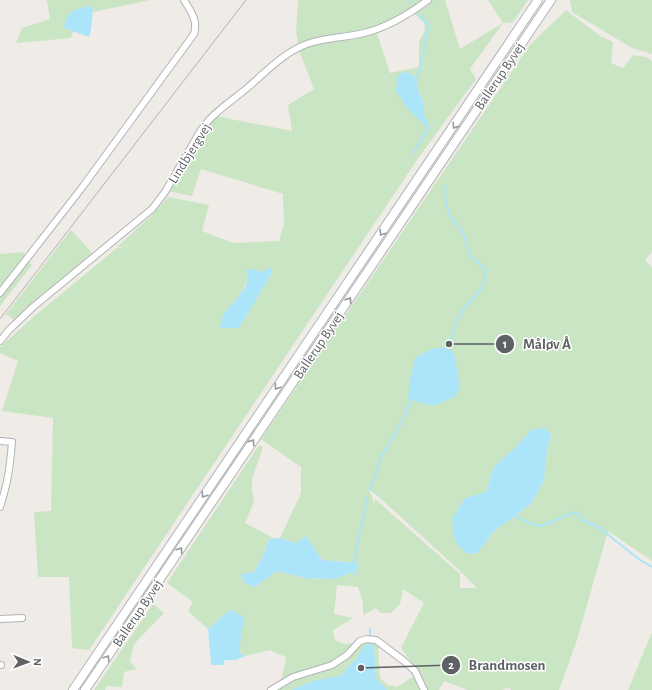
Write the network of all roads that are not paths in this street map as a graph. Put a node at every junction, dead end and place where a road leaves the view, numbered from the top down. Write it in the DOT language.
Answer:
graph roads {
  1 [pos="184,0"];
  2 [pos="428,0"];
  3 [pos="538,0"];
  4 [pos="551,0"];
  5 [pos="0,293"];
  6 [pos="0,341"];
  7 [pos="0,441"];
  8 [pos="0,506"];
  9 [pos="22,618"];
  10 [pos="0,619"];
  11 [pos="73,690"];
  12 [pos="85,690"];
  13 [pos="271,690"];
  14 [pos="424,690"];
  1 -- 5 [label="street"];
  2 -- 6 [label="street, Lindbjergvej"];
  3 -- 11 [label="main road, Ballerup Byvej, one-way"];
  12 -- 4 [label="main road, Ballerup Byvej, one-way"];
  7 -- 8 [label="street"];
  9 -- 10 [label="street"];
  13 -- 14 [label="street"];
}
